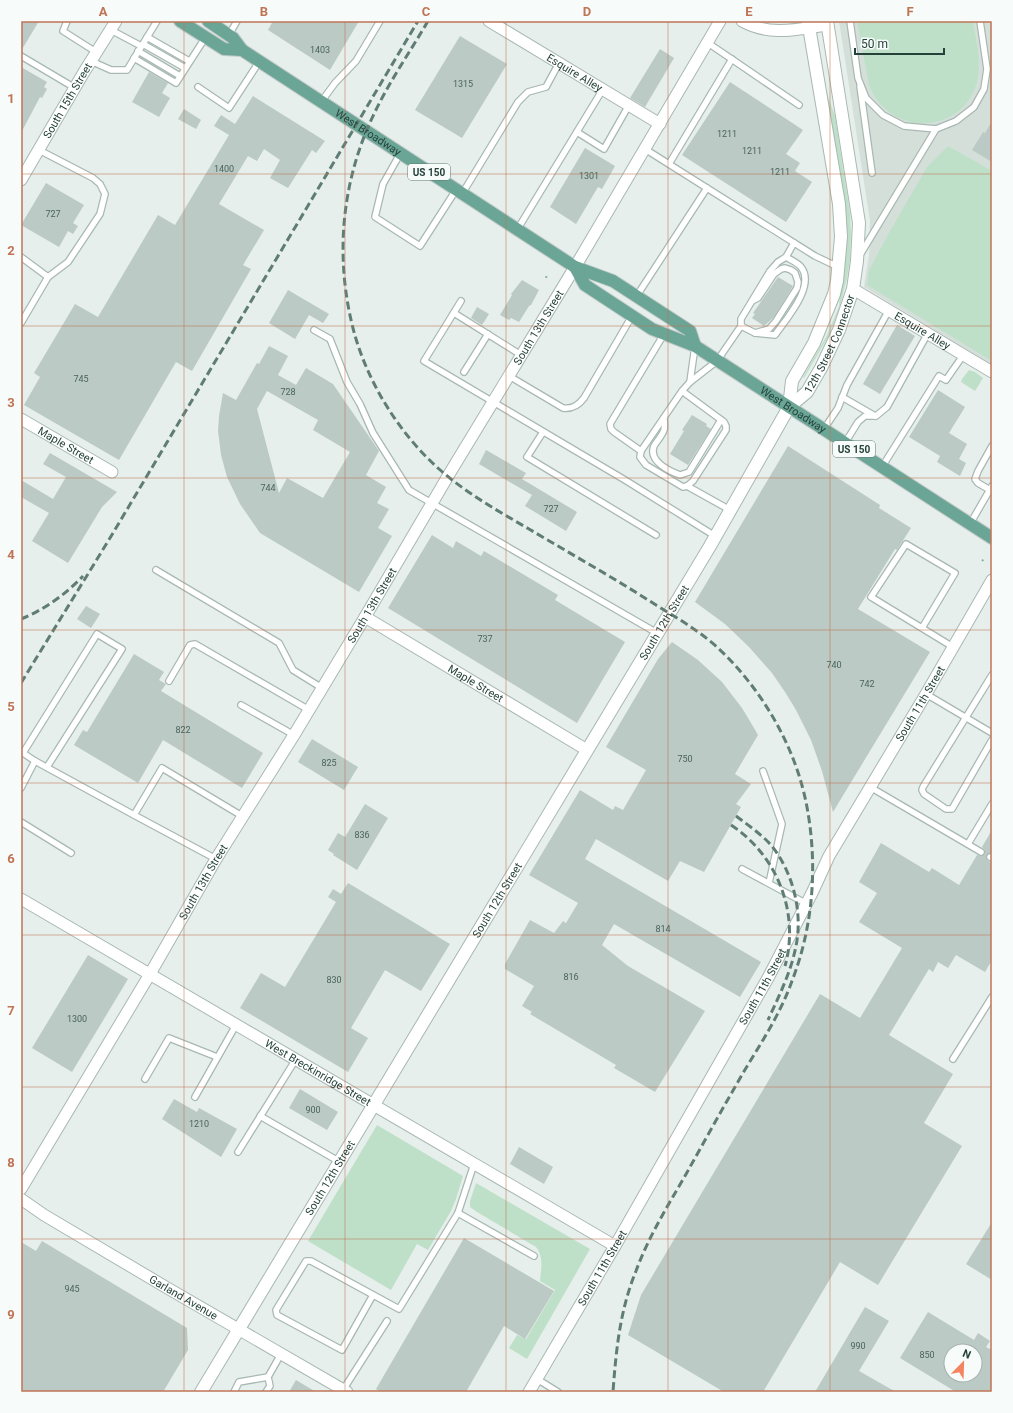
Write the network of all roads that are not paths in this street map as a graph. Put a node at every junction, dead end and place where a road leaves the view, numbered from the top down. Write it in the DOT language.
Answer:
graph roads {
  1 [pos="67,21"];
  2 [pos="157,21"];
  3 [pos="180,21"];
  4 [pos="208,21"];
  5 [pos="237,21"];
  6 [pos="380,21"];
  7 [pos="489,21"];
  8 [pos="720,21"];
  9 [pos="742,21"];
  10 [pos="850,21"];
  11 [pos="980,21"];
  12 [pos="827,23"];
  13 [pos="808,24"];
  14 [pos="113,25"];
  15 [pos="229,35"];
  16 [pos="147,37"];
  17 [pos="205,38"];
  18 [pos="708,42"];
  19 [pos="141,47"];
  20 [pos="242,50"];
  21 [pos="21,56"];
  22 [pos="94,57"];
  23 [pos="134,58"];
  24 [pos="732,58"];
  25 [pos="189,61"];
  26 [pos="259,62"];
  27 [pos="559,63"];
  28 [pos="185,68"];
  29 [pos="180,76"];
  30 [pos="858,78"];
  31 [pos="198,87"];
  32 [pos="75,88"];
  33 [pos="603,89"];
  34 [pos="321,103"];
  35 [pos="629,105"];
  36 [pos="799,105"];
  37 [pos="660,124"];
  38 [pos="936,129"];
  39 [pos="577,132"];
  40 [pos="645,149"];
  41 [pos="40,150"];
  42 [pos="400,154"];
  43 [pos="669,164"];
  44 [pos="872,173"];
  45 [pos="22,178"];
  46 [pos="707,188"];
  47 [pos="459,192"];
  48 [pos="517,230"];
  49 [pos="794,243"];
  50 [pos="21,257"];
  51 [pos="786,257"];
  52 [pos="857,261"];
  53 [pos="575,267"];
  54 [pos="838,267"];
  55 [pos="48,277"];
  56 [pos="853,288"];
  57 [pos="636,297"];
  58 [pos="461,301"];
  59 [pos="752,301"];
  60 [pos="889,310"];
  61 [pos="454,313"];
  62 [pos="632,316"];
  63 [pos="21,323"];
  64 [pos="741,326"];
  65 [pos="314,330"];
  66 [pos="755,333"];
  67 [pos="928,333"];
  68 [pos="488,334"];
  69 [pos="664,334"];
  70 [pos="695,346"];
  71 [pos="964,354"];
  72 [pos="521,355"];
  73 [pos="717,361"];
  74 [pos="464,372"];
  75 [pos="992,372"];
  76 [pos="509,376"];
  77 [pos="690,382"];
  78 [pos="682,391"];
  79 [pos="842,397"];
  80 [pos="493,402"];
  81 [pos="789,407"];
  82 [pos="876,416"];
  83 [pos="664,418"];
  84 [pos="21,419"];
  85 [pos="721,420"];
  86 [pos="824,429"];
  87 [pos="543,432"];
  88 [pos="845,443"];
  89 [pos="992,446"];
  90 [pos="641,451"];
  91 [pos="882,467"];
  92 [pos="112,472"];
  93 [pos="687,486"];
  94 [pos="991,488"];
  95 [pos="432,503"];
  96 [pos="730,510"];
  97 [pos="970,524"];
  98 [pos="656,535"];
  99 [pos="715,536"];
  100 [pos="992,538"];
  101 [pos="156,570"];
  102 [pos="992,580"];
  103 [pos="365,617"];
  104 [pos="922,628"];
  105 [pos="657,633"];
  106 [pos="953,647"];
  107 [pos="992,675"];
  108 [pos="169,680"];
  109 [pos="322,688"];
  110 [pos="926,694"];
  111 [pos="241,705"];
  112 [pos="309,710"];
  113 [pos="966,717"];
  114 [pos="992,733"];
  115 [pos="294,735"];
  116 [pos="992,740"];
  117 [pos="587,750"];
  118 [pos="35,761"];
  119 [pos="47,767"];
  120 [pos="763,770"];
  121 [pos="870,787"];
  122 [pos="21,788"];
  123 [pos="992,804"];
  124 [pos="134,814"];
  125 [pos="242,816"];
  126 [pos="21,822"];
  127 [pos="968,844"];
  128 [pos="981,852"];
  129 [pos="71,853"];
  130 [pos="216,860"];
  131 [pos="742,869"];
  132 [pos="769,883"];
  133 [pos="21,899"];
  134 [pos="807,904"];
  135 [pos="150,974"];
  136 [pos="992,997"];
  137 [pos="236,1024"];
  138 [pos="217,1057"];
  139 [pos="296,1059"];
  140 [pos="953,1059"];
  141 [pos="145,1079"];
  142 [pos="194,1097"];
  143 [pos="374,1106"];
  144 [pos="260,1116"];
  145 [pos="238,1152"];
  146 [pos="340,1162"];
  147 [pos="474,1164"];
  148 [pos="21,1189"];
  149 [pos="21,1199"];
  150 [pos="458,1213"];
  151 [pos="615,1246"];
  152 [pos="534,1256"];
  153 [pos="373,1295"];
  154 [pos="387,1321"];
  155 [pos="239,1329"];
  156 [pos="281,1354"];
  157 [pos="268,1377"];
  158 [pos="537,1379"];
  159 [pos="345,1391"];
  160 [pos="202,1392"];
  161 [pos="234,1392"];
  162 [pos="266,1392"];
  163 [pos="529,1392"];
  164 [pos="558,1392"];
  1 -- 22 [label="lane"];
  2 -- 16 [label="lane"];
  3 -- 17 [label="main road"];
  4 -- 15 [label="main road, West Broadway / US 150"];
  5 -- 15 [label="lane"];
  6 -- 34 [label="lane"];
  7 -- 27 [label="street, Esquire Alley"];
  8 -- 18 [label="street, South 13th Street"];
  9 -- 13 [label="street"];
  10 -- 30 [label="lane"];
  11 -- 38 [label="lane"];
  12 -- 13 [label="street"];
  12 -- 52 [label="street, 12th Street Connector"];
  13 -- 54 [label="street, 12th Street Connector"];
  14 -- 19 [label="lane"];
  14 -- 22 [label="street, South 15th Street"];
  15 -- 20 [label="main road, West Broadway / US 150"];
  16 -- 19 [label="lane"];
  16 -- 25 [label="lane"];
  17 -- 20 [label="main road"];
  17 -- 25 [label="lane"];
  18 -- 24 [label="lane"];
  18 -- 37 [label="street, South 13th Street"];
  19 -- 23 [label="lane"];
  19 -- 28 [label="lane"];
  19 -- 29 [label="lane"];
  20 -- 26 [label="main road, West Broadway / US 150"];
  21 -- 32 [label="lane"];
  22 -- 23 [label="lane"];
  22 -- 32 [label="street, South 15th Street"];
  23 -- 29 [label="lane"];
  24 -- 36 [label="lane"];
  24 -- 43 [label="lane"];
  25 -- 28 [label="lane"];
  26 -- 31 [label="lane"];
  26 -- 34 [label="main road, West Broadway / US 150"];
  27 -- 33 [label="street, Esquire Alley"];
  27 -- 47 [label="lane"];
  28 -- 29 [label="lane"];
  30 -- 38 [label="lane"];
  30 -- 44 [label="lane"];
  32 -- 41 [label="street, South 15th Street"];
  33 -- 35 [label="street, Esquire Alley"];
  33 -- 39 [label="lane"];
  34 -- 42 [label="main road, West Broadway / US 150"];
  35 -- 37 [label="street, Esquire Alley"];
  35 -- 39 [label="lane"];
  37 -- 40 [label="street, South 13th Street"];
  38 -- 52 [label="lane"];
  39 -- 48 [label="lane"];
  40 -- 43 [label="lane"];
  40 -- 53 [label="street, South 13th Street"];
  41 -- 45 [label="street, South 15th Street"];
  41 -- 55 [label="lane"];
  42 -- 47 [label="main road, West Broadway / US 150"];
  42 -- 47 [label="lane"];
  43 -- 46 [label="lane"];
  46 -- 49 [label="lane"];
  46 -- 57 [label="lane"];
  47 -- 48 [label="main road, West Broadway / US 150"];
  48 -- 53 [label="main road, West Broadway / US 150"];
  49 -- 51 [label="lane"];
  49 -- 54 [label="lane"];
  50 -- 55 [label="lane"];
  51 -- 59 [label="lane"];
  51 -- 66 [label="lane"];
  52 -- 56 [label="street, 12th Street Connector"];
  53 -- 57 [label="main road, West Broadway / US 150"];
  53 -- 62 [label="main road, West Broadway / US 150"];
  53 -- 72 [label="street, South 13th Street"];
  54 -- 81 [label="street, 12th Street Connector"];
  55 -- 63 [label="lane"];
  56 -- 60 [label="street, Esquire Alley"];
  56 -- 81 [label="street, 12th Street Connector"];
  57 -- 70 [label="main road, West Broadway / US 150"];
  58 -- 61 [label="lane"];
  59 -- 64 [label="lane"];
  59 -- 66 [label="lane"];
  60 -- 67 [label="street, Esquire Alley"];
  60 -- 79 [label="lane"];
  61 -- 68 [label="lane"];
  61 -- 80 [label="lane"];
  62 -- 69 [label="main road, West Broadway / US 150"];
  62 -- 76 [label="lane"];
  64 -- 66 [label="lane"];
  64 -- 73 [label="lane"];
  65 -- 95 [label="lane"];
  67 -- 71 [label="street, Esquire Alley"];
  67 -- 82 [label="lane"];
  68 -- 72 [label="lane"];
  68 -- 74 [label="lane"];
  69 -- 70 [label="main road, West Broadway / US 150"];
  69 -- 90 [label="lane"];
  70 -- 73 [label="main road, West Broadway / US 150"];
  70 -- 77 [label="lane"];
  71 -- 75 [label="street, Esquire Alley"];
  71 -- 91 [label="lane"];
  72 -- 76 [label="street, South 13th Street"];
  73 -- 77 [label="lane"];
  73 -- 81 [label="main road, West Broadway / US 150"];
  76 -- 80 [label="street, South 13th Street"];
  77 -- 78 [label="lane"];
  78 -- 83 [label="lane"];
  78 -- 85 [label="lane"];
  79 -- 82 [label="lane"];
  79 -- 86 [label="lane"];
  80 -- 87 [label="lane"];
  80 -- 95 [label="street, South 13th Street"];
  81 -- 86 [label="main road, West Broadway / US 150"];
  81 -- 96 [label="street, South 12th Street"];
  82 -- 88 [label="lane"];
  83 -- 85 [label="lane"];
  83 -- 90 [label="lane"];
  84 -- 92 [label="street, Maple Street"];
  85 -- 93 [label="lane"];
  86 -- 88 [label="main road, West Broadway / US 150"];
  87 -- 98 [label="lane"];
  87 -- 99 [label="lane"];
  88 -- 91 [label="main road, West Broadway / US 150"];
  89 -- 94 [label="lane"];
  90 -- 93 [label="lane"];
  91 -- 97 [label="main road, West Broadway / US 150"];
  93 -- 96 [label="lane"];
  94 -- 97 [label="lane"];
  95 -- 103 [label="street, South 13th Street"];
  95 -- 105 [label="lane"];
  96 -- 99 [label="street, South 12th Street"];
  97 -- 100 [label="main road, West Broadway / US 150"];
  99 -- 105 [label="street, South 12th Street"];
  101 -- 109 [label="lane"];
  102 -- 106 [label="street, South 11th Street"];
  103 -- 109 [label="street, South 13th Street"];
  103 -- 117 [label="street, Maple Street"];
  104 -- 104 [label="lane"];
  104 -- 106 [label="lane"];
  105 -- 117 [label="street, South 12th Street"];
  106 -- 110 [label="street, South 11th Street"];
  107 -- 113 [label="lane"];
  108 -- 112 [label="lane"];
  109 -- 112 [label="street, South 13th Street"];
  110 -- 113 [label="lane"];
  110 -- 121 [label="street, South 11th Street"];
  111 -- 115 [label="lane"];
  112 -- 115 [label="street, South 13th Street"];
  113 -- 114 [label="lane"];
  113 -- 116 [label="lane"];
  115 -- 125 [label="street, South 13th Street"];
  117 -- 143 [label="street, South 12th Street"];
  118 -- 119 [label="lane"];
  118 -- 119 [label="lane"];
  118 -- 122 [label="lane"];
  119 -- 124 [label="lane"];
  120 -- 132 [label="lane"];
  121 -- 127 [label="lane"];
  121 -- 134 [label="street, South 11th Street"];
  123 -- 127 [label="lane"];
  124 -- 125 [label="lane"];
  124 -- 130 [label="lane"];
  125 -- 130 [label="street, South 13th Street"];
  126 -- 129 [label="lane"];
  127 -- 128 [label="lane"];
  130 -- 135 [label="street, South 13th Street"];
  131 -- 132 [label="lane"];
  132 -- 134 [label="lane"];
  133 -- 135 [label="street, West Breckinridge Street"];
  134 -- 151 [label="street, South 11th Street"];
  135 -- 137 [label="street, West Breckinridge Street"];
  135 -- 148 [label="street, South 13th Street"];
  136 -- 140 [label="lane"];
  137 -- 138 [label="lane"];
  137 -- 139 [label="street, West Breckinridge Street"];
  138 -- 141 [label="lane"];
  138 -- 142 [label="lane"];
  139 -- 143 [label="street, West Breckinridge Street"];
  139 -- 144 [label="lane"];
  143 -- 146 [label="street, South 12th Street"];
  143 -- 147 [label="street, West Breckinridge Street"];
  144 -- 145 [label="lane"];
  144 -- 146 [label="lane"];
  146 -- 155 [label="street, South 12th Street"];
  147 -- 150 [label="lane"];
  147 -- 151 [label="street, West Breckinridge Street"];
  149 -- 155 [label="street, Garland Avenue"];
  150 -- 152 [label="lane"];
  150 -- 153 [label="lane"];
  151 -- 158 [label="street, South 11th Street"];
  153 -- 153 [label="lane"];
  154 -- 159 [label="lane"];
  155 -- 156 [label="street, Garland Avenue"];
  155 -- 160 [label="street, South 12th Street"];
  156 -- 157 [label="lane"];
  156 -- 159 [label="street, Garland Avenue"];
  157 -- 161 [label="lane"];
  157 -- 162 [label="lane"];
  158 -- 163 [label="street, South 11th Street"];
  158 -- 164 [label="lane"];
}
